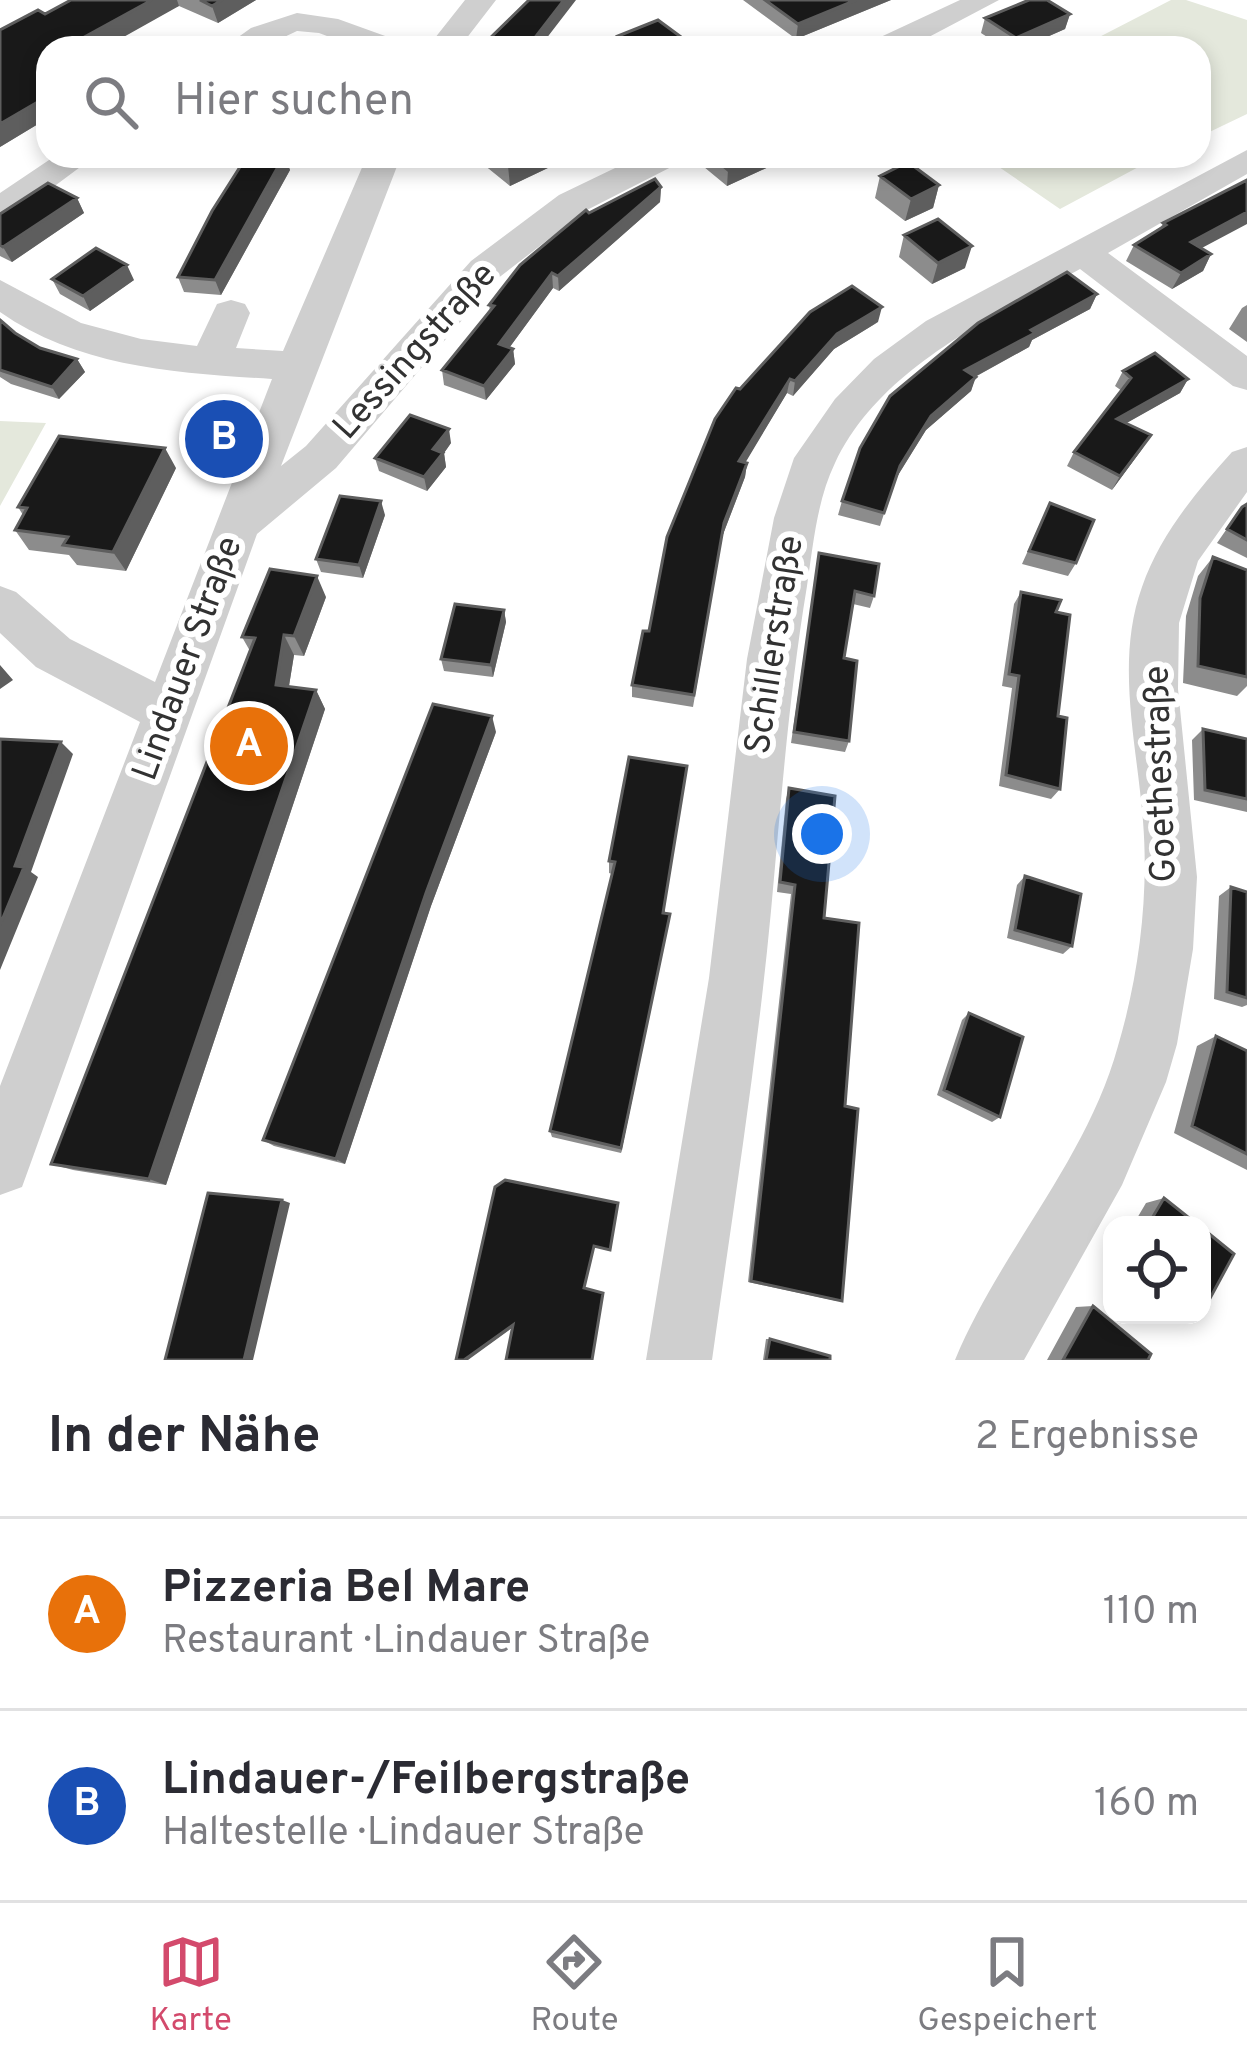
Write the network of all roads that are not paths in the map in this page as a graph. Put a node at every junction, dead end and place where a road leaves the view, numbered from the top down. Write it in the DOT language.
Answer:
graph roads {
  1 [pos="481,0"];
  2 [pos="984,0"];
  3 [pos="256,36"];
  4 [pos="347,36"];
  5 [pos="452,36"];
  6 [pos="909,36"];
  7 [pos="1247,160"];
  8 [pos="60,168"];
  9 [pos="379,168"];
  10 [pos="643,168"];
  11 [pos="0,209"];
  12 [pos="1082,252"];
  13 [pos="0,293"];
  14 [pos="231,314"];
  15 [pos="211,360"];
  16 [pos="297,365"];
  17 [pos="1247,376"];
  18 [pos="1247,463"];
  19 [pos="237,526"];
  20 [pos="0,604"];
  21 [pos="171,714"];
  22 [pos="0,1165"];
  23 [pos="679,1360"];
  24 [pos="988,1360"];
  1 -- 5 [label="street"];
  2 -- 6 [label="street"];
  3 -- 4 [label="street"];
  7 -- 12 [label="street, Schillerstraße"];
  8 -- 11 [label="street"];
  9 -- 16 [label="street, Lindauer Straße"];
  10 -- 19 [label="street, Lessingstraße"];
  12 -- 17 [label="street"];
  12 -- 23 [label="street, Schillerstraße"];
  13 -- 15 [label="street"];
  14 -- 15 [label="street"];
  15 -- 16 [label="street"];
  16 -- 19 [label="street, Lindauer Straße"];
  18 -- 24 [label="street, Goethestraße"];
  19 -- 21 [label="street, Lindauer Straße"];
  20 -- 21 [label="street"];
  21 -- 22 [label="street, Lindauer Straße"];
}
